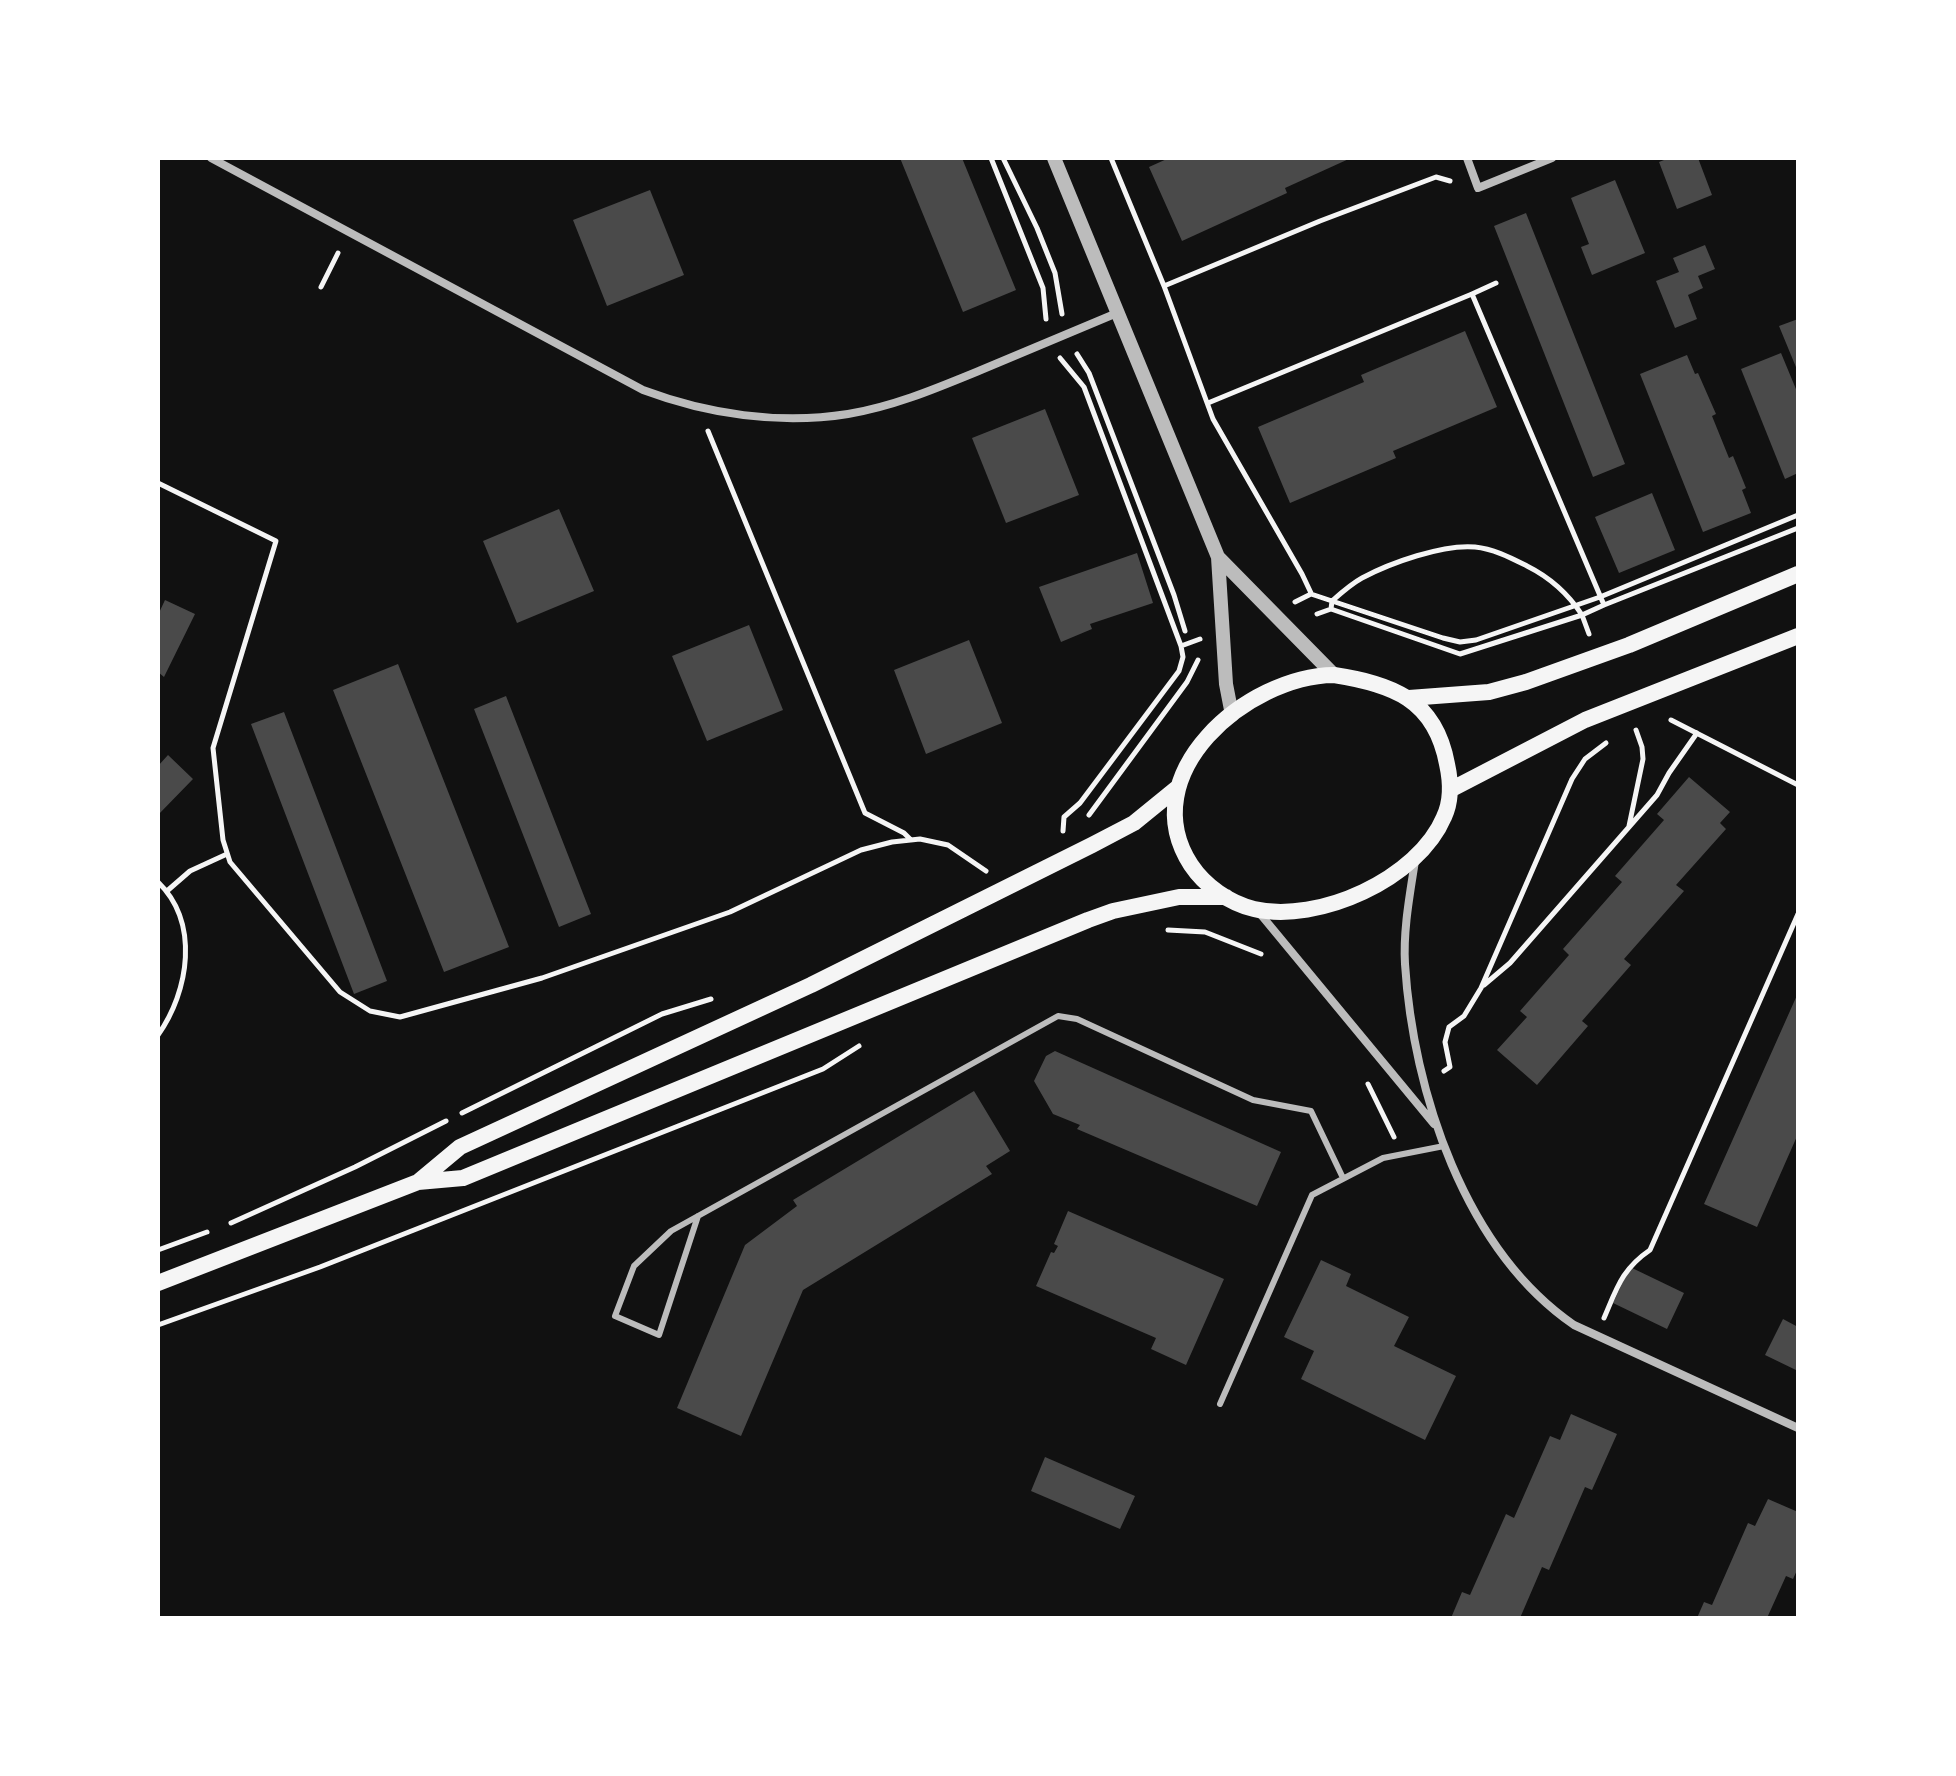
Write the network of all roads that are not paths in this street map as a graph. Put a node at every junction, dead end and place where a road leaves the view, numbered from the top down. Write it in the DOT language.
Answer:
graph roads {
  1 [pos="211,158"];
  2 [pos="1054,158"];
  3 [pos="1467,158"];
  4 [pos="1552,158"];
  5 [pos="1117,313"];
  6 [pos="1218,557"];
  7 [pos="1798,574"];
  8 [pos="1798,636"];
  9 [pos="1334,675"];
  10 [pos="1409,698"];
  11 [pos="1232,715"];
  12 [pos="1177,788"];
  13 [pos="1450,790"];
  14 [pos="1416,856"];
  15 [pos="1226,897"];
  16 [pos="1256,909"];
  17 [pos="1435,1125"];
  18 [pos="1444,1146"];
  19 [pos="1343,1178"];
  20 [pos="418,1182"];
  21 [pos="698,1216"];
  22 [pos="158,1283"];
  23 [pos="1220,1404"];
  24 [pos="1798,1428"];
  1 -- 5 [label="street"];
  2 -- 5 [label="street"];
  3 -- 4 [label="street"];
  5 -- 6 [label="street"];
  6 -- 9 [label="street"];
  6 -- 11 [label="street"];
  7 -- 10 [label="main road"];
  8 -- 13 [label="main road"];
  9 -- 10 [label="main road"];
  9 -- 11 [label="main road"];
  10 -- 13 [label="main road"];
  11 -- 12 [label="main road"];
  12 -- 15 [label="main road"];
  12 -- 20 [label="main road"];
  13 -- 14 [label="main road"];
  14 -- 16 [label="main road"];
  14 -- 17 [label="street"];
  15 -- 16 [label="main road"];
  15 -- 20 [label="main road"];
  16 -- 17 [label="street"];
  17 -- 18 [label="street"];
  18 -- 19 [label="lane"];
  18 -- 24 [label="street"];
  19 -- 21 [label="lane"];
  19 -- 23 [label="lane"];
  20 -- 22 [label="main road"];
  21 -- 21 [label="lane"];
}
